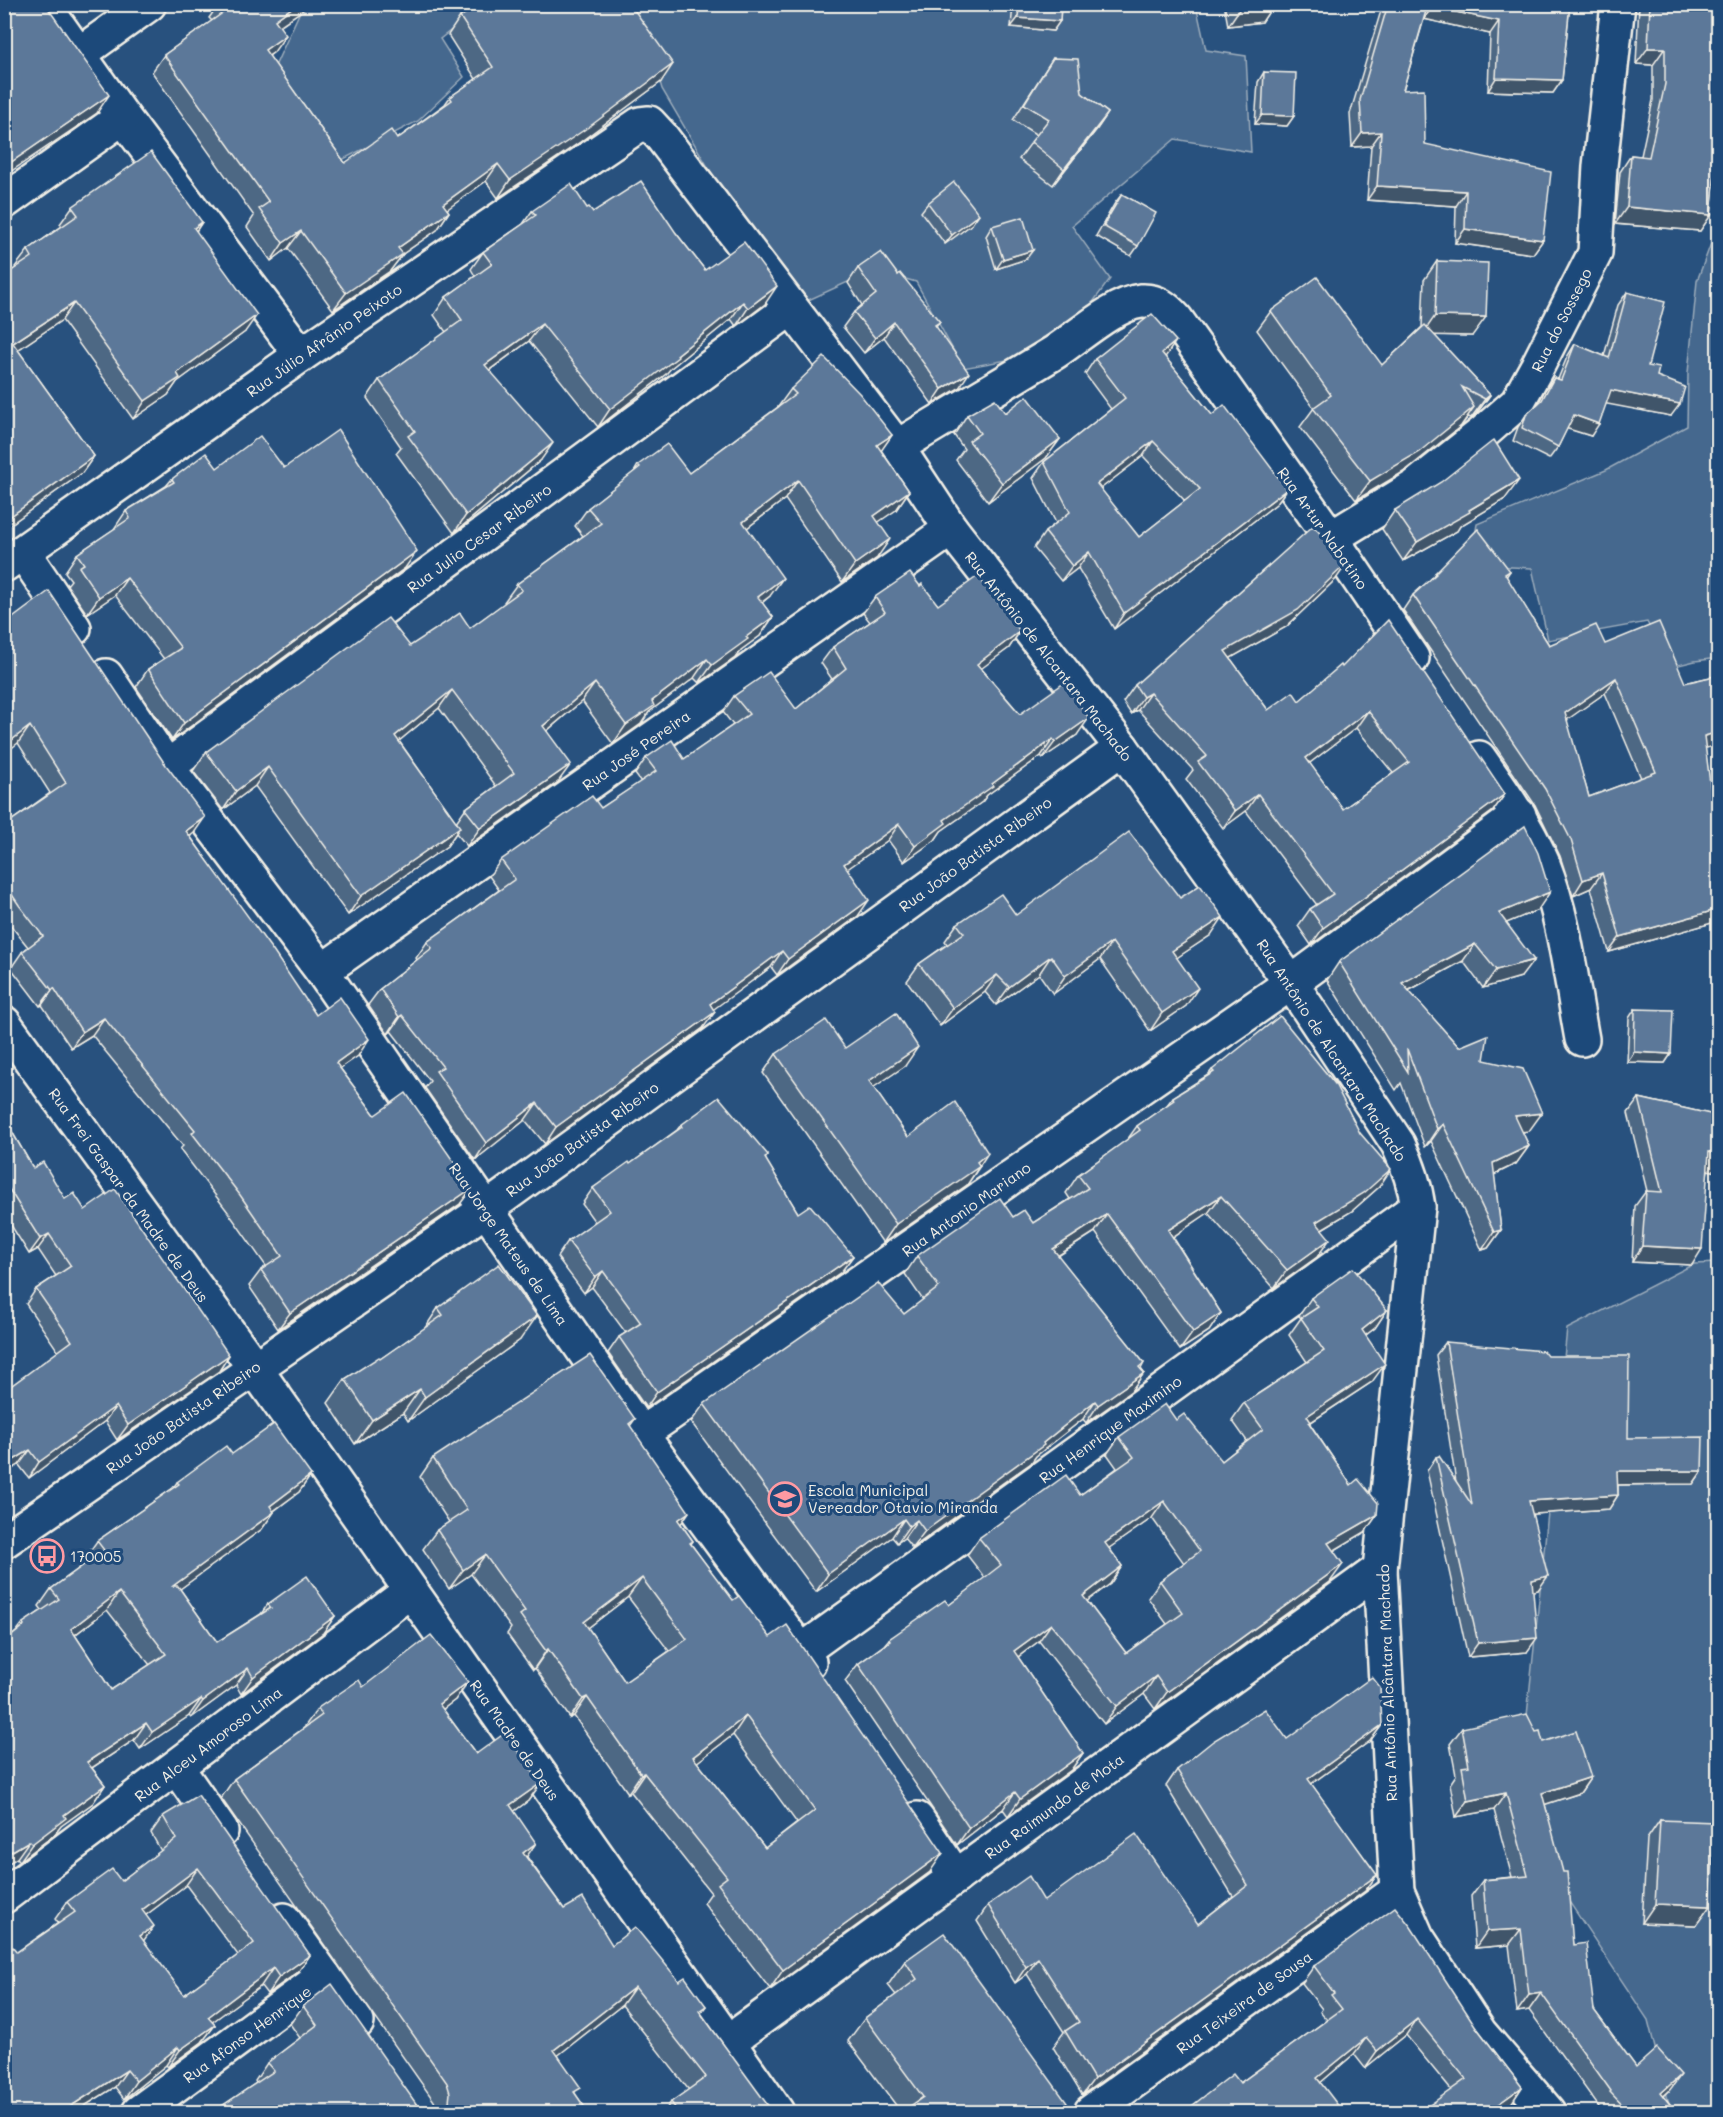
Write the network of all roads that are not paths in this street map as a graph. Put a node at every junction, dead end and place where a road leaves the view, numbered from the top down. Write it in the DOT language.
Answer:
graph roads {
  1 [pos="43,4"];
  2 [pos="149,4"];
  3 [pos="1618,4"];
  4 [pos="78,54"];
  5 [pos="123,117"];
  6 [pos="649,123"];
  7 [pos="4,202"];
  8 [pos="791,308"];
  9 [pos="301,355"];
  10 [pos="897,447"];
  11 [pos="951,529"];
  12 [pos="1330,538"];
  13 [pos="14,558"];
  14 [pos="1431,686"];
  15 [pos="1465,736"];
  16 [pos="1122,748"];
  17 [pos="167,767"];
  18 [pos="1519,815"];
  19 [pos="322,971"];
  20 [pos="1291,983"];
  21 [pos="4,1023"];
  22 [pos="1582,1039"];
  23 [pos="1418,1207"];
  24 [pos="484,1210"];
  25 [pos="254,1367"];
  26 [pos="641,1434"];
  27 [pos="4,1540"];
  28 [pos="1380,1569"];
  29 [pos="410,1591"];
  30 [pos="802,1651"];
  31 [pos="829,1690"];
  32 [pos="177,1768"];
  33 [pos="902,1798"];
  34 [pos="237,1853"];
  35 [pos="956,1877"];
  36 [pos="264,1891"];
  37 [pos="1396,1891"];
  38 [pos="4,1896"];
  39 [pos="324,1976"];
  40 [pos="728,2042"];
  41 [pos="372,2044"];
  42 [pos="139,2112"];
  43 [pos="777,2112"];
  44 [pos="1091,2112"];
  45 [pos="1547,2112"];
  1 -- 4 [label="street"];
  2 -- 4 [label="street"];
  3 -- 12 [label="street, Rua do Sossego"];
  4 -- 5 [label="street"];
  5 -- 7 [label="street"];
  5 -- 9 [label="street"];
  6 -- 8 [label="street, Rua Antônio de Alcantara Machado"];
  6 -- 9 [label="street, Rua Júlio Afrânio Peixoto"];
  8 -- 10 [label="street, Rua Antônio de Alcantara Machado"];
  8 -- 17 [label="street, Rua Julio Cesar Ribeiro"];
  9 -- 13 [label="street, Rua Júlio Afrânio Peixoto"];
  10 -- 11 [label="street, Rua Antônio de Alcantara Machado"];
  10 -- 12 [label="street, Rua Artur Nabatino"];
  11 -- 16 [label="street, Rua Antônio de Alcantara Machado"];
  11 -- 19 [label="street, Rua José Pereira"];
  12 -- 14 [label="street, Rua Artur Nabatino"];
  13 -- 17 [label="street, Rua Jorge Mateus de Lima"];
  15 -- 18 [label="street"];
  16 -- 20 [label="street, Rua Antônio de Alcantara Machado"];
  16 -- 24 [label="street, Rua João Batista Ribeiro"];
  17 -- 19 [label="street, Rua Jorge Mateus de Lima"];
  18 -- 20 [label="street, Rua Antonio Mariano"];
  18 -- 22 [label="street"];
  19 -- 24 [label="street, Rua Jorge Mateus de Lima"];
  20 -- 23 [label="street, Rua Antônio de Alcantara Machado"];
  20 -- 26 [label="street, Rua Antonio Mariano"];
  21 -- 25 [label="street, Rua Frei Gaspar da Madre de Deus"];
  23 -- 28 [label="street, Rua Antônio Alcântara Machado"];
  23 -- 30 [label="street, Rua Henrique Maximino"];
  24 -- 25 [label="street, Rua João Batista Ribeiro"];
  24 -- 26 [label="street, Rua Jorge Mateus de Lima"];
  25 -- 27 [label="street, Rua João Batista Ribeiro"];
  25 -- 29 [label="street, Rua Madre de Deus"];
  26 -- 30 [label="street, Rua Jorge Mateus de Lima"];
  28 -- 35 [label="street, Rua Raimundo de Mota"];
  28 -- 37 [label="street, Rua Antônio Alcântara Machado"];
  29 -- 32 [label="street, Rua Alceu Amoroso Lima"];
  29 -- 40 [label="street, Rua Madre de Deus"];
  30 -- 31 [label="street, Rua Jorge Mateus de Lima"];
  32 -- 34 [label="street"];
  32 -- 38 [label="street, Rua Alceu Amoroso Lima"];
  33 -- 35 [label="street"];
  35 -- 40 [label="street, Rua Raimundo de Mota"];
  36 -- 39 [label="street"];
  37 -- 44 [label="street, Rua Teixeira de Sousa"];
  37 -- 45 [label="street, Rua Antônio Alcântara Machado"];
  39 -- 41 [label="street"];
  39 -- 42 [label="street, Rua Afonso Henrique"];
  40 -- 43 [label="street, Rua Madre de Deus"];
}
